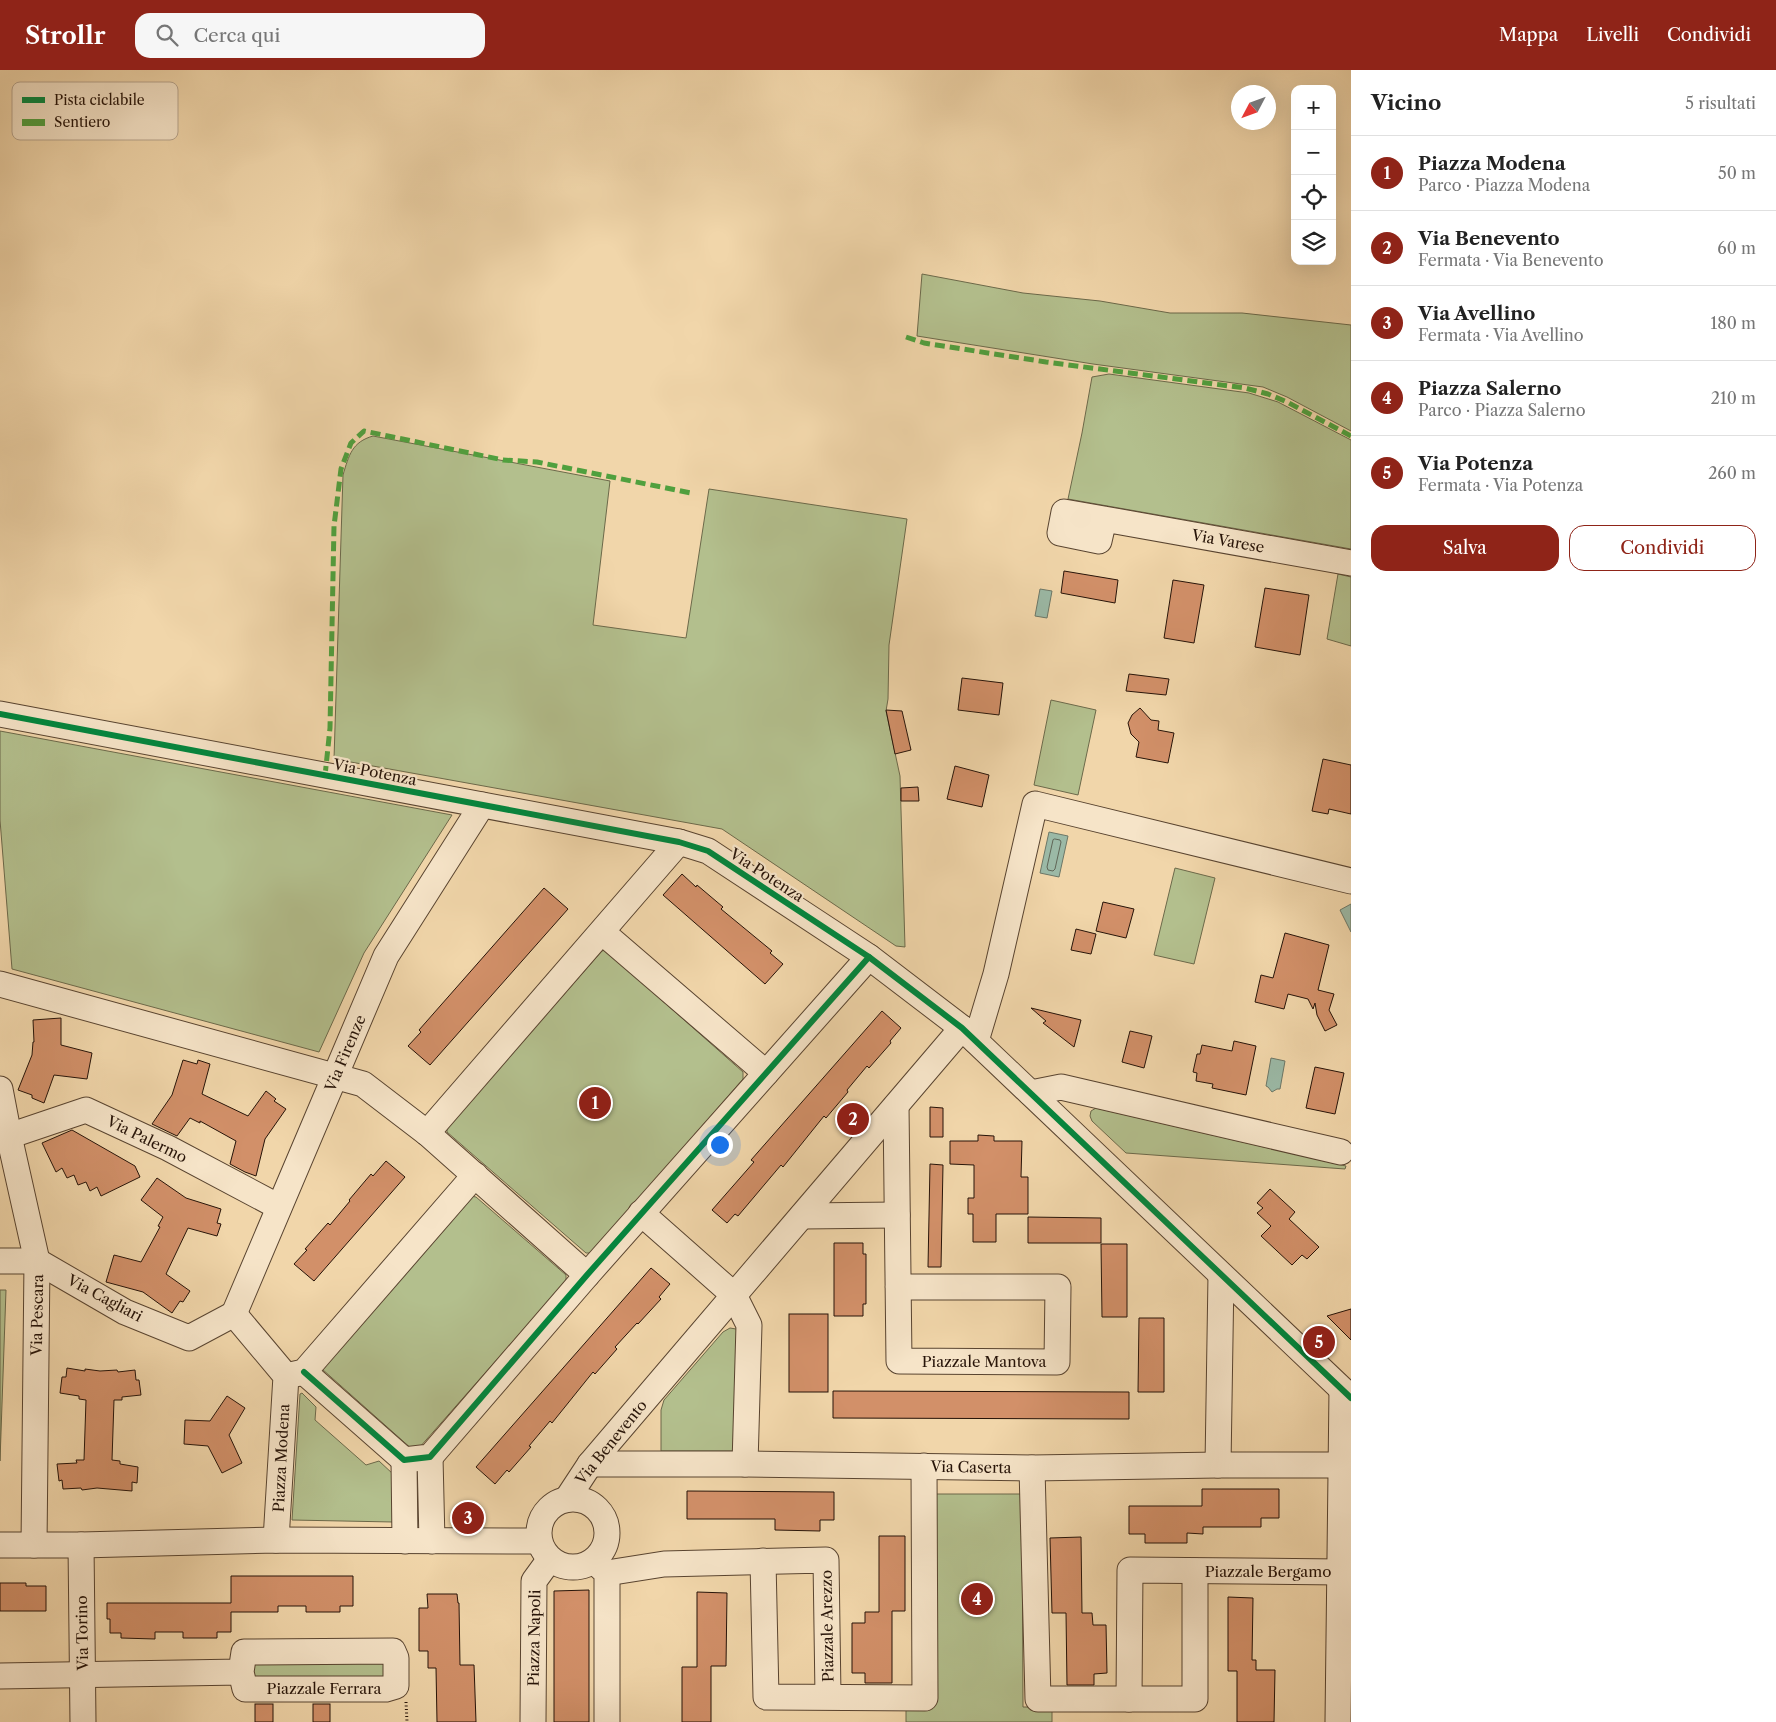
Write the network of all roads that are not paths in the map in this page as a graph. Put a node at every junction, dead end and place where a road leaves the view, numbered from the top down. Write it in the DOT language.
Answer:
graph roads {
  1 [pos="1104,519"];
  2 [pos="1351,563"];
  3 [pos="0,714"];
  4 [pos="482,805"];
  5 [pos="679,842"];
  6 [pos="1351,881"];
  7 [pos="602,932"];
  8 [pos="869,957"];
  9 [pos="0,984"];
  10 [pos="969,1034"];
  11 [pos="766,1072"];
  12 [pos="335,1075"];
  13 [pos="0,1090"];
  14 [pos="1032,1093"];
  15 [pos="0,1096"];
  16 [pos="896,1106"];
  17 [pos="427,1133"];
  18 [pos="9,1136"];
  19 [pos="1341,1152"];
  20 [pos="475,1175"];
  21 [pos="279,1207"];
  22 [pos="642,1213"];
  23 [pos="897,1215"];
  24 [pos="802,1216"];
  25 [pos="0,1261"];
  26 [pos="38,1261"];
  27 [pos="1221,1274"];
  28 [pos="587,1275"];
  29 [pos="898,1288"];
  30 [pos="734,1295"];
  31 [pos="234,1314"];
  32 [pos="295,1374"];
  33 [pos="1346,1394"];
  34 [pos="430,1457"];
  35 [pos="404,1460"];
  36 [pos="590,1464"];
  37 [pos="745,1464"];
  38 [pos="1218,1465"];
  39 [pos="1346,1465"];
  40 [pos="924,1466"];
  41 [pos="1032,1468"];
  42 [pos="568,1499"];
  43 [pos="276,1540"];
  44 [pos="405,1540"];
  45 [pos="432,1541"];
  46 [pos="0,1545"];
  47 [pos="34,1545"];
  48 [pos="81,1545"];
  49 [pos="545,1550"];
  50 [pos="763,1560"];
  51 [pos="600,1567"];
  52 [pos="1194,1571"];
  53 [pos="1341,1572"];
  54 [pos="241,1672"];
  55 [pos="82,1675"];
  56 [pos="0,1676"];
  57 [pos="828,1696"];
  58 [pos="1129,1699"];
  59 [pos="83,1722"];
  60 [pos="533,1722"];
  61 [pos="607,1722"];
  62 [pos="1338,1722"];
  1 -- 2 [label="street, Via Varese"];
  3 -- 4 [label="street, Via Potenza"];
  4 -- 5 [label="street, Via Potenza"];
  4 -- 12 [label="street, Via Firenze"];
  5 -- 7 [label="street"];
  5 -- 8 [label="street, Via Potenza"];
  6 -- 10 [label="street"];
  7 -- 11 [label="street"];
  7 -- 17 [label="street"];
  8 -- 10 [label="street, Via Potenza"];
  8 -- 11 [label="street"];
  9 -- 12 [label="street"];
  10 -- 14 [label="street, Via Potenza"];
  10 -- 16 [label="street, Via Benevento"];
  11 -- 22 [label="street"];
  12 -- 17 [label="street"];
  12 -- 21 [label="street, Via Firenze"];
  13 -- 15 [label="street, Via Pescara"];
  14 -- 19 [label="street"];
  14 -- 27 [label="street, Via Potenza"];
  15 -- 18 [label="street, Via Pescara"];
  16 -- 23 [label="street, Piazzale Mantova"];
  16 -- 24 [label="street, Via Benevento"];
  17 -- 20 [label="street"];
  18 -- 21 [label="street, Via Palermo"];
  18 -- 26 [label="street, Via Pescara"];
  20 -- 28 [label="street"];
  20 -- 32 [label="street"];
  21 -- 31 [label="street, Via Firenze"];
  22 -- 28 [label="street"];
  22 -- 30 [label="street"];
  23 -- 24 [label="street"];
  23 -- 29 [label="street, Piazzale Mantova"];
  24 -- 30 [label="street, Via Benevento"];
  25 -- 26 [label="street"];
  26 -- 31 [label="street, Via Cagliari"];
  26 -- 47 [label="street, Via Pescara"];
  27 -- 33 [label="street, Via Potenza"];
  27 -- 38 [label="street"];
  28 -- 34 [label="street"];
  29 -- 29 [label="street, Piazzale Mantova"];
  30 -- 36 [label="street, Via Benevento"];
  30 -- 37 [label="street"];
  31 -- 32 [label="street"];
  32 -- 35 [label="street"];
  32 -- 43 [label="street, Piazza Modena"];
  33 -- 39 [label="street"];
  34 -- 35 [label="street"];
  34 -- 45 [label="street"];
  35 -- 44 [label="street"];
  36 -- 37 [label="street, Via Caserta"];
  36 -- 42 [label="street, Via Benevento"];
  37 -- 40 [label="street, Via Caserta"];
  38 -- 39 [label="street, Via Caserta"];
  38 -- 41 [label="street, Via Caserta"];
  39 -- 53 [label="street"];
  40 -- 41 [label="street, Via Caserta"];
  40 -- 57 [label="street, Piazzale Arezzo"];
  41 -- 58 [label="street, Piazzale Bergamo"];
  42 -- 49 [label="street, Piazza Napoli"];
  42 -- 51 [label="street"];
  43 -- 44 [label="street"];
  43 -- 48 [label="street"];
  44 -- 45 [label="street"];
  45 -- 49 [label="street"];
  46 -- 47 [label="street"];
  47 -- 48 [label="street"];
  48 -- 55 [label="street, Via Torino"];
  49 -- 51 [label="street"];
  49 -- 60 [label="street, Piazza Napoli"];
  50 -- 51 [label="street, Piazzale Arezzo"];
  50 -- 57 [label="street, Piazzale Arezzo"];
  50 -- 57 [label="street, Piazzale Arezzo"];
  51 -- 61 [label="street"];
  52 -- 53 [label="street, Piazzale Bergamo"];
  52 -- 58 [label="street, Piazzale Bergamo"];
  52 -- 58 [label="street, Piazzale Bergamo"];
  53 -- 62 [label="street"];
  54 -- 54 [label="street, Piazzale Ferrara"];
  54 -- 55 [label="street"];
  55 -- 56 [label="street"];
  55 -- 59 [label="street, Via Torino"];
}
